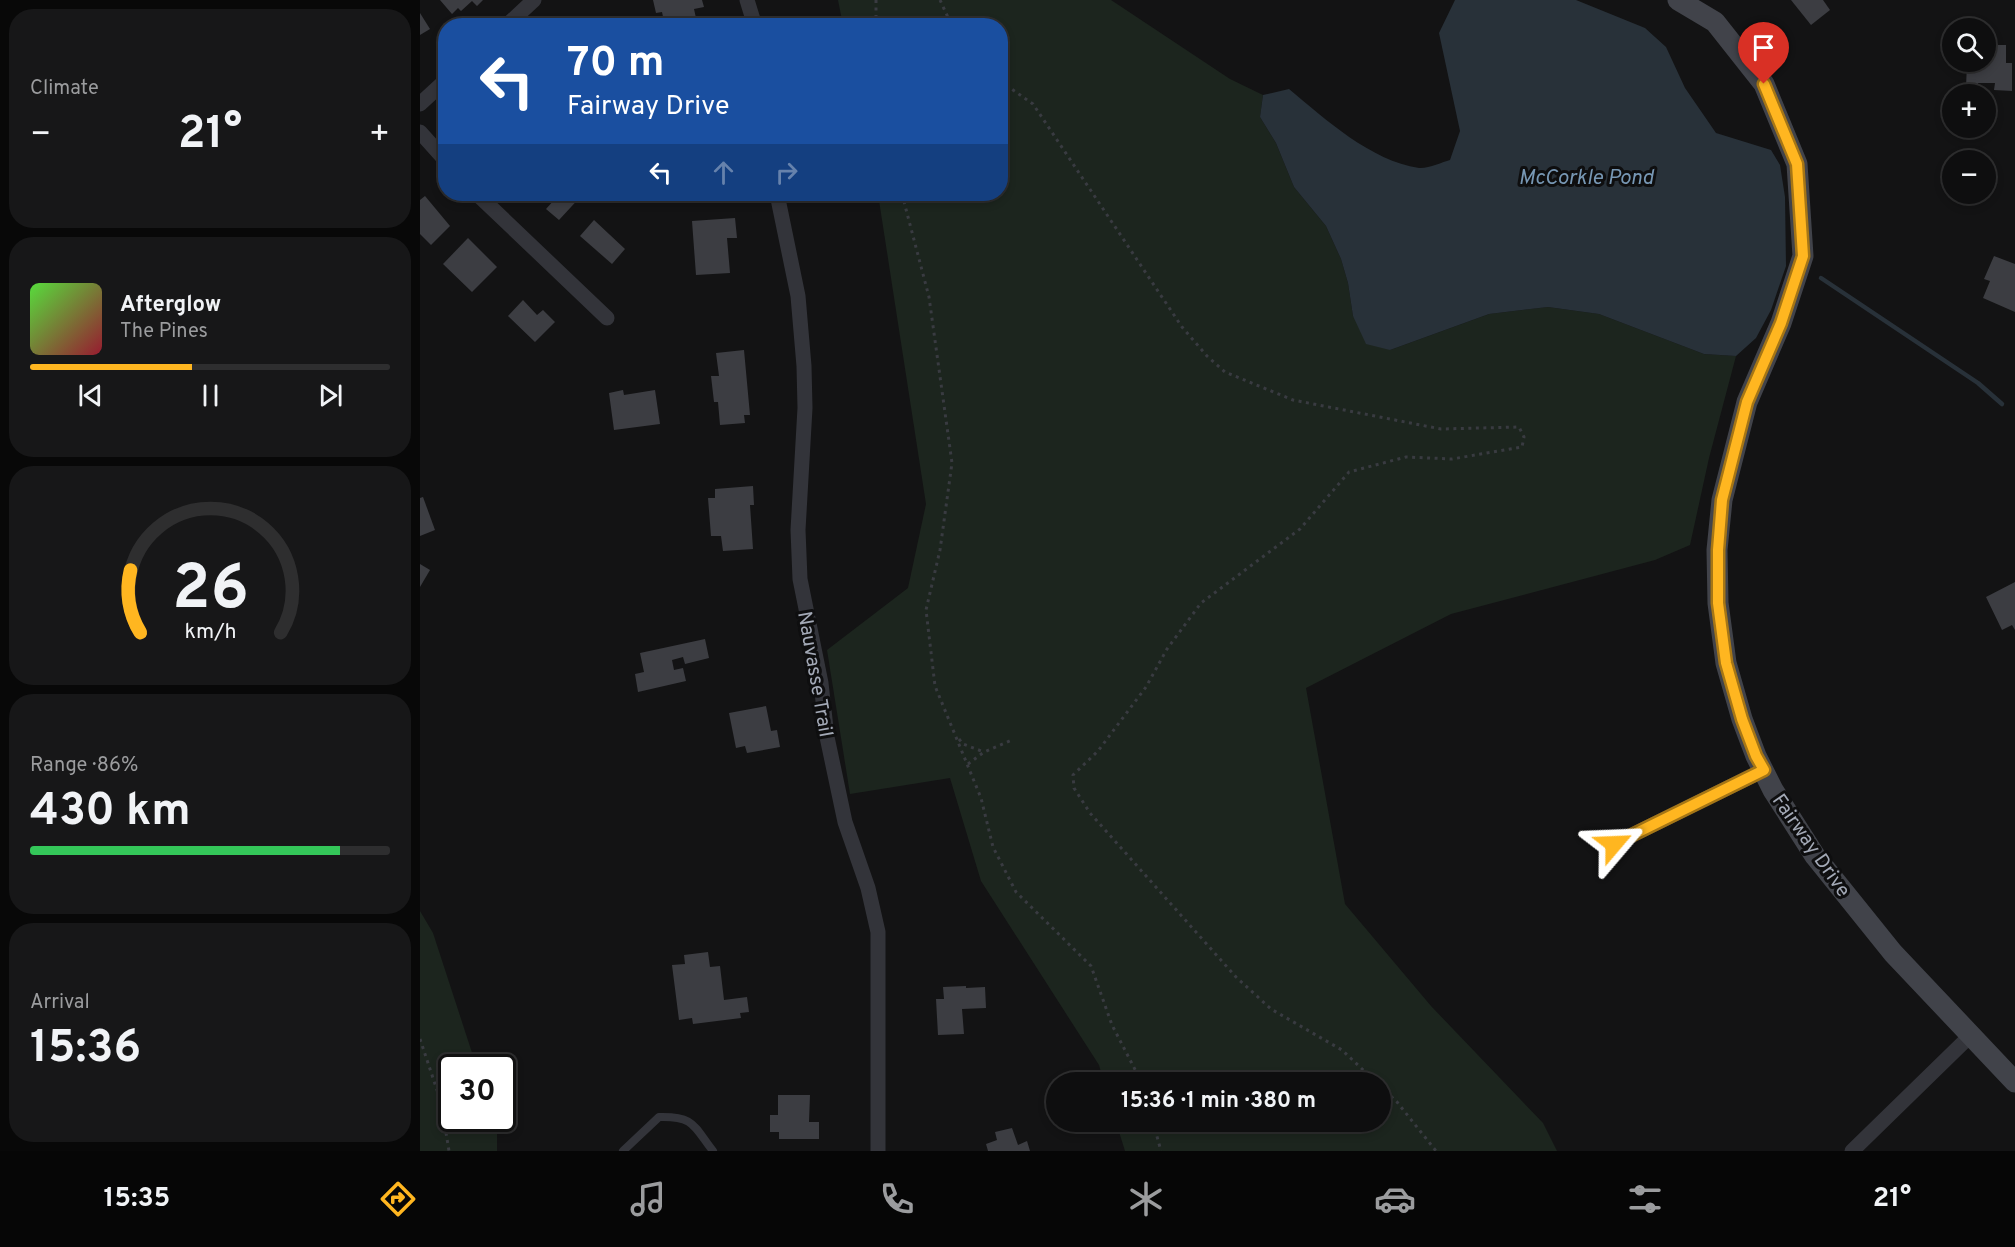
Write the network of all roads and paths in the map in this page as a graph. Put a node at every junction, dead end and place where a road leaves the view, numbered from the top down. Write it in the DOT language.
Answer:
graph roads {
  1 [pos="534,0"];
  2 [pos="747,0"];
  3 [pos="876,0"];
  4 [pos="940,0"];
  5 [pos="1677,0"];
  6 [pos="515,18"];
  7 [pos="753,18"];
  8 [pos="876,18"];
  9 [pos="948,18"];
  10 [pos="438,87"];
  11 [pos="1008,87"];
  12 [pos="420,104"];
  13 [pos="420,132"];
  14 [pos="438,152"];
  15 [pos="484,201"];
  16 [pos="778,201"];
  17 [pos="904,201"];
  18 [pos="606,318"];
  19 [pos="956,735"];
  20 [pos="1012,740"];
  21 [pos="984,752"];
  22 [pos="968,764"];
  23 [pos="1764,770"];
  24 [pos="1614,844"];
  25 [pos="1971,1035"];
  26 [pos="420,1039"];
  27 [pos="1136,1072"];
  28 [pos="1365,1072"];
  29 [pos="2015,1082"];
  30 [pos="1391,1096"];
  31 [pos="1156,1132"];
  32 [pos="449,1151"];
  33 [pos="623,1151"];
  34 [pos="713,1151"];
  35 [pos="878,1151"];
  36 [pos="1161,1151"];
  37 [pos="1436,1151"];
  38 [pos="1852,1151"];
  1 -- 6 [label="street"];
  2 -- 7 [label="street"];
  3 -- 8 [label="path"];
  4 -- 9 [label="path"];
  5 -- 23 [label="street, Fairway Drive"];
  10 -- 12 [label="street"];
  11 -- 28 [label="path"];
  13 -- 14 [label="street"];
  15 -- 18 [label="street"];
  16 -- 35 [label="street, Nauvasse Trail"];
  17 -- 19 [label="path"];
  19 -- 21 [label="path"];
  19 -- 22 [label="path"];
  20 -- 21 [label="path"];
  21 -- 22 [label="path"];
  22 -- 27 [label="path"];
  23 -- 24 [label="street"];
  23 -- 25 [label="street, Fairway Drive"];
  25 -- 29 [label="street, Fairway Drive"];
  25 -- 38 [label="street"];
  26 -- 32 [label="path"];
  30 -- 37 [label="path"];
  31 -- 36 [label="path"];
  33 -- 34 [label="lane"];
}
